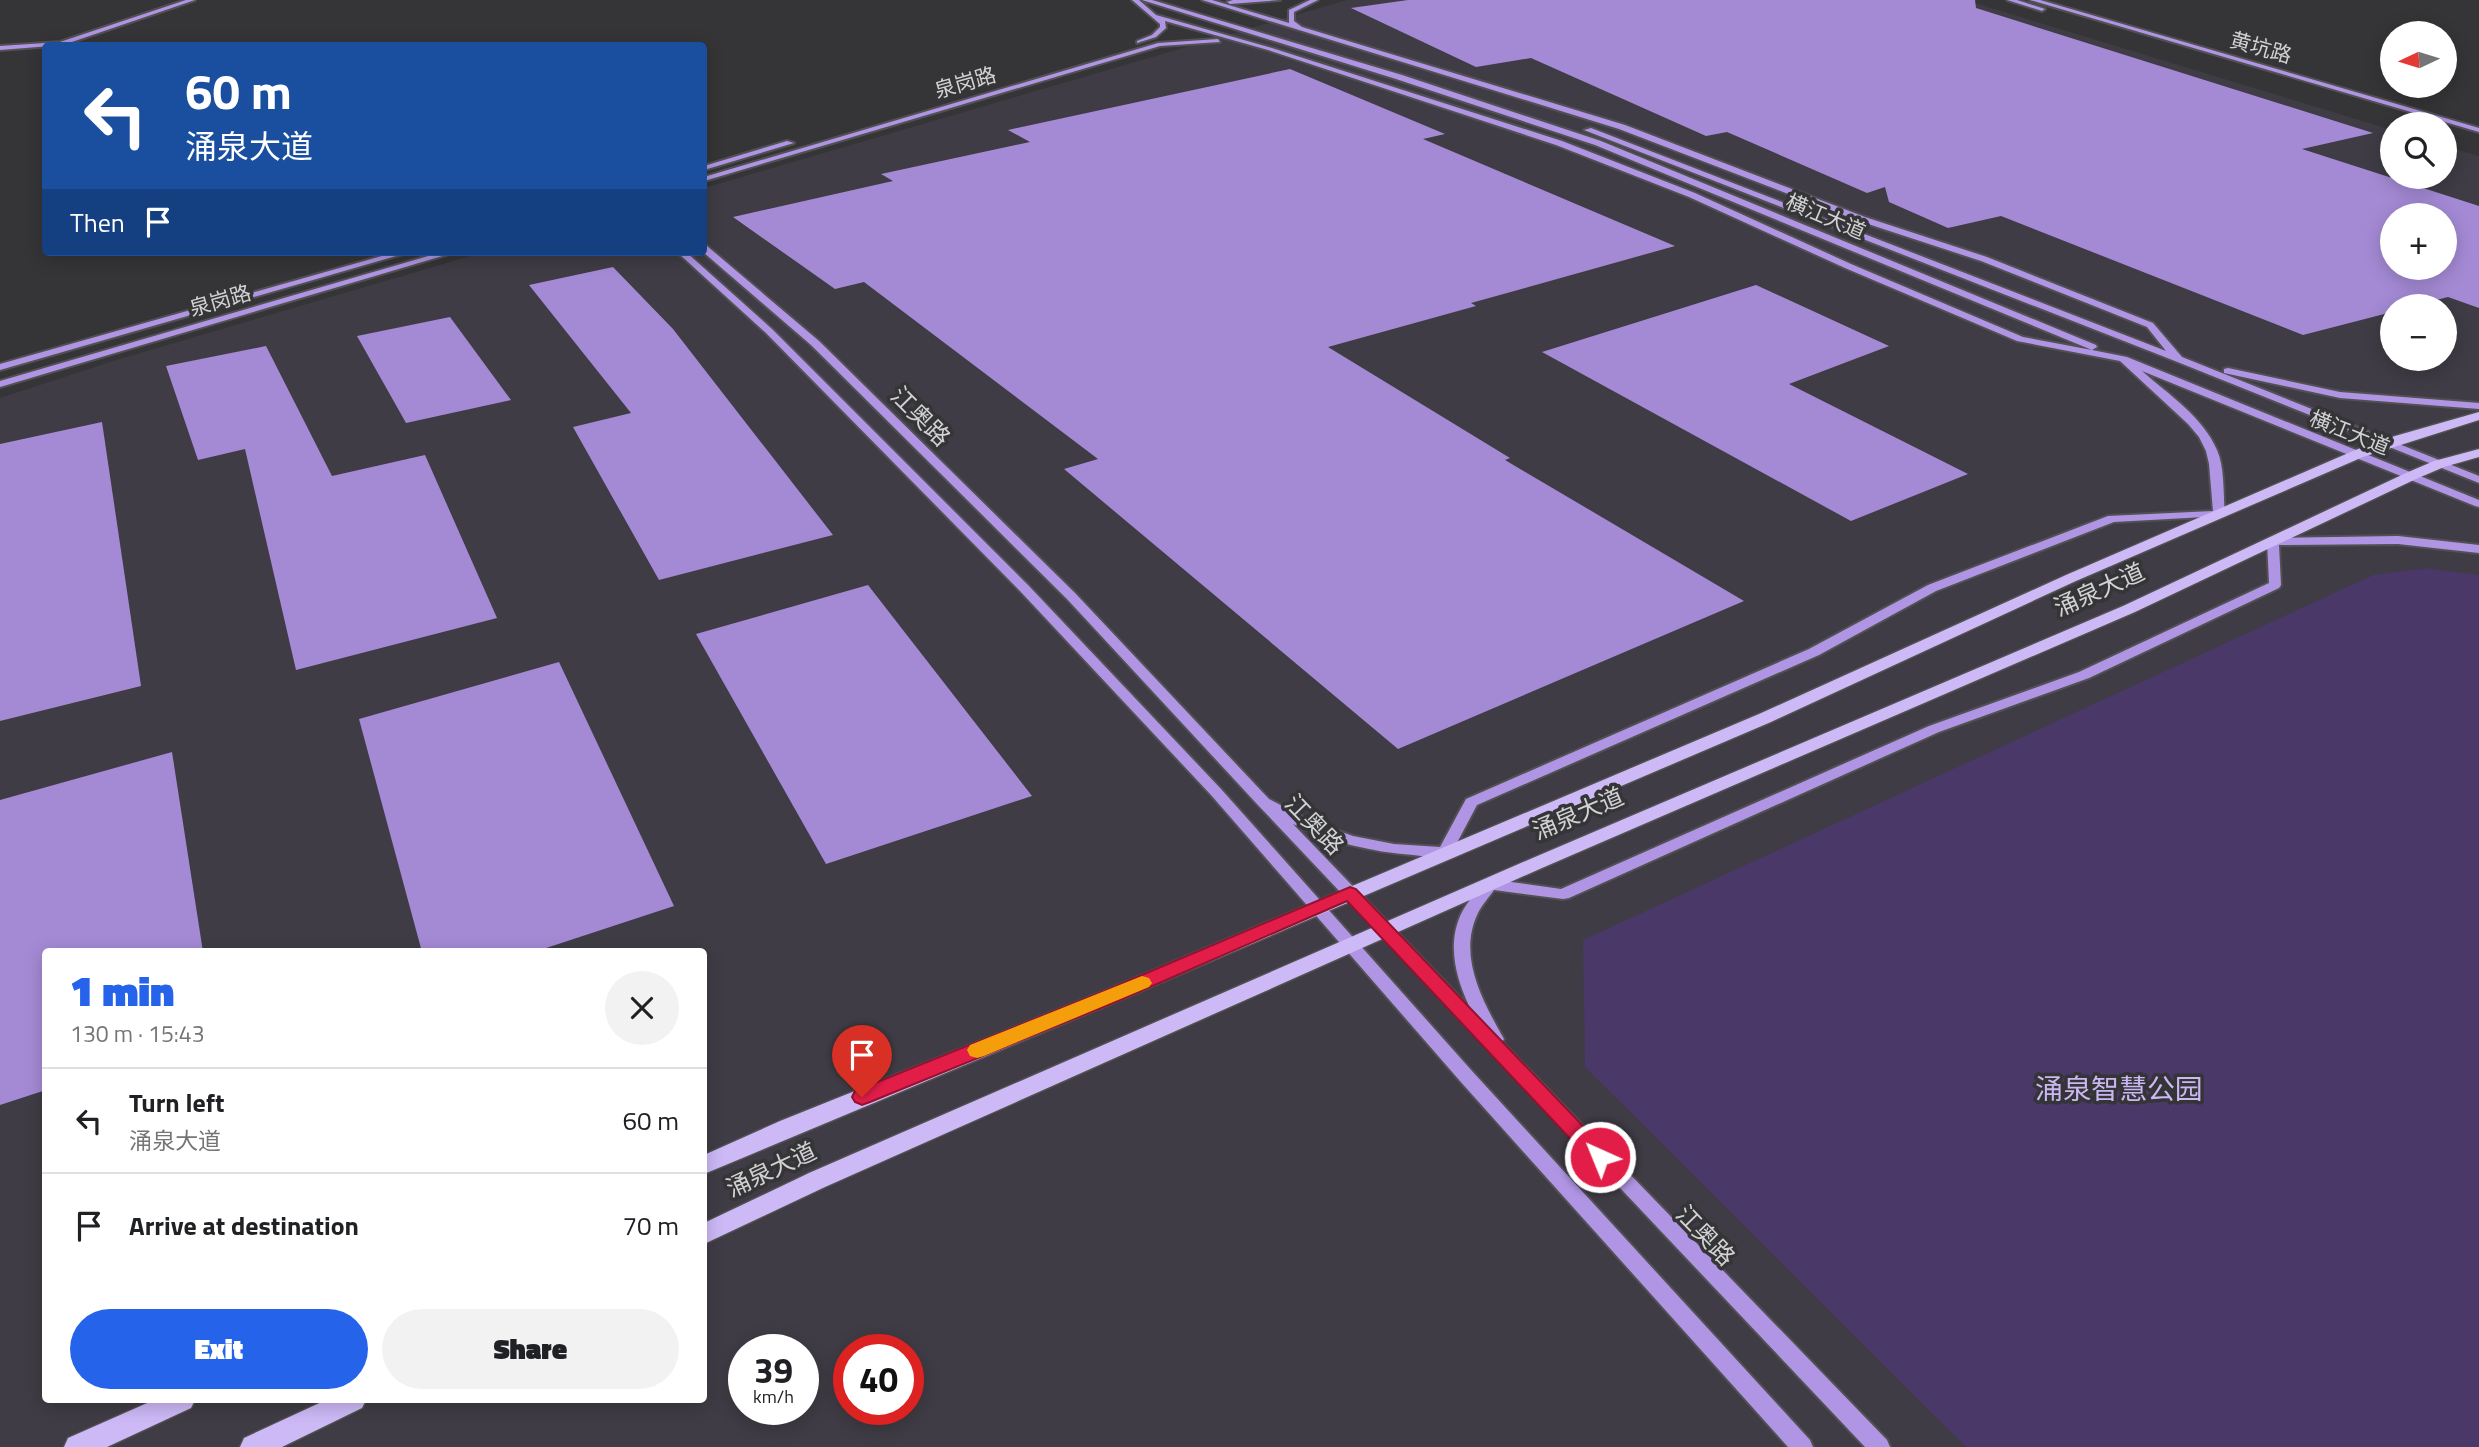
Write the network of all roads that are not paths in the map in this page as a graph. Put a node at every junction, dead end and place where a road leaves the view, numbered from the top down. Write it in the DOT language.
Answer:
graph roads {
  1 [pos="192,0"];
  2 [pos="1135,0"];
  3 [pos="1145,0"];
  4 [pos="1169,0"];
  5 [pos="1206,0"];
  6 [pos="1277,0"];
  7 [pos="1315,0"];
  8 [pos="2010,0"];
  9 [pos="2033,0"];
  10 [pos="1154,16"];
  11 [pos="1301,28"];
  12 [pos="1332,38"];
  13 [pos="1143,41"];
  14 [pos="67,42"];
  15 [pos="1240,42"];
  16 [pos="42,45"];
  17 [pos="1156,45"];
  18 [pos="1310,46"];
  19 [pos="0,48"];
  20 [pos="1287,54"];
  21 [pos="2393,112"];
  22 [pos="2479,130"];
  23 [pos="2457,131"];
  24 [pos="2479,138"];
  25 [pos="707,167"];
  26 [pos="707,178"];
  27 [pos="707,251"];
  28 [pos="392,256"];
  29 [pos="438,256"];
  30 [pos="685,256"];
  31 [pos="2123,359"];
  32 [pos="2179,359"];
  33 [pos="0,367"];
  34 [pos="0,384"];
  35 [pos="2479,406"];
  36 [pos="2479,416"];
  37 [pos="2386,443"];
  38 [pos="2479,453"];
  39 [pos="2358,454"];
  40 [pos="2439,464"];
  41 [pos="2411,476"];
  42 [pos="2479,480"];
  43 [pos="2479,504"];
  44 [pos="2219,514"];
  45 [pos="2273,541"];
  46 [pos="2479,549"];
  47 [pos="1262,801"];
  48 [pos="1445,852"];
  49 [pos="1490,884"];
  50 [pos="1350,893"];
  51 [pos="1318,907"];
  52 [pos="1385,931"];
  53 [pos="1352,946"];
  54 [pos="1506,1058"];
  55 [pos="707,1164"];
  56 [pos="707,1233"];
  57 [pos="175,1403"];
  58 [pos="347,1403"];
  59 [pos="78,1447"];
  60 [pos="254,1447"];
  61 [pos="1801,1447"];
  62 [pos="1879,1447"];
  1 -- 14 [label="street"];
  2 -- 10 [label="street"];
  3 -- 18 [label="street, 横江大道"];
  4 -- 18 [label="street, 横江大道"];
  5 -- 6 [label="street"];
  5 -- 11 [label="street"];
  7 -- 11 [label="street"];
  8 -- 21 [label="street, 黄坑路"];
  9 -- 22 [label="street, 黄坑路"];
  10 -- 13 [label="street"];
  10 -- 15 [label="street"];
  11 -- 12 [label="street"];
  12 -- 18 [label="street"];
  12 -- 32 [label="street"];
  13 -- 17 [label="street"];
  13 -- 25 [label="street, 泉岗路"];
  15 -- 17 [label="street, 泉岗路"];
  15 -- 20 [label="street"];
  16 -- 19 [label="street"];
  17 -- 26 [label="street, 泉岗路"];
  18 -- 20 [label="street"];
  18 -- 31 [label="street, 横江大道"];
  18 -- 32 [label="street, 横江大道"];
  20 -- 31 [label="street"];
  23 -- 24 [label="street"];
  27 -- 47 [label="street, 江奥路"];
  28 -- 33 [label="street, 泉岗路"];
  29 -- 34 [label="street, 泉岗路"];
  30 -- 51 [label="street, 江奥路"];
  31 -- 39 [label="street, 横江大道"];
  31 -- 44 [label="street"];
  32 -- 35 [label="street"];
  32 -- 37 [label="street, 横江大道"];
  36 -- 37 [label="main road, 涌泉大道"];
  37 -- 39 [label="main road, 涌泉大道"];
  37 -- 40 [label="street, 横江大道"];
  38 -- 40 [label="main road, 涌泉大道"];
  39 -- 41 [label="street, 横江大道"];
  39 -- 44 [label="main road, 涌泉大道"];
  40 -- 41 [label="main road, 涌泉大道"];
  40 -- 42 [label="street, 横江大道"];
  41 -- 43 [label="street, 横江大道"];
  41 -- 45 [label="main road, 涌泉大道"];
  44 -- 48 [label="main road, 涌泉大道"];
  44 -- 48 [label="street"];
  45 -- 46 [label="street"];
  45 -- 49 [label="main road, 涌泉大道"];
  45 -- 49 [label="street"];
  47 -- 48 [label="street"];
  47 -- 50 [label="street, 江奥路"];
  48 -- 50 [label="main road, 涌泉大道"];
  49 -- 52 [label="main road, 涌泉大道"];
  49 -- 54 [label="street"];
  50 -- 51 [label="main road, 涌泉大道"];
  50 -- 52 [label="street, 江奥路"];
  51 -- 53 [label="street, 江奥路"];
  51 -- 55 [label="main road, 涌泉大道"];
  52 -- 53 [label="main road, 涌泉大道"];
  52 -- 54 [label="street, 江奥路"];
  53 -- 56 [label="main road, 涌泉大道"];
  53 -- 61 [label="street, 江奥路"];
  54 -- 62 [label="street, 江奥路"];
  57 -- 59 [label="main road"];
  58 -- 60 [label="main road"];
}
